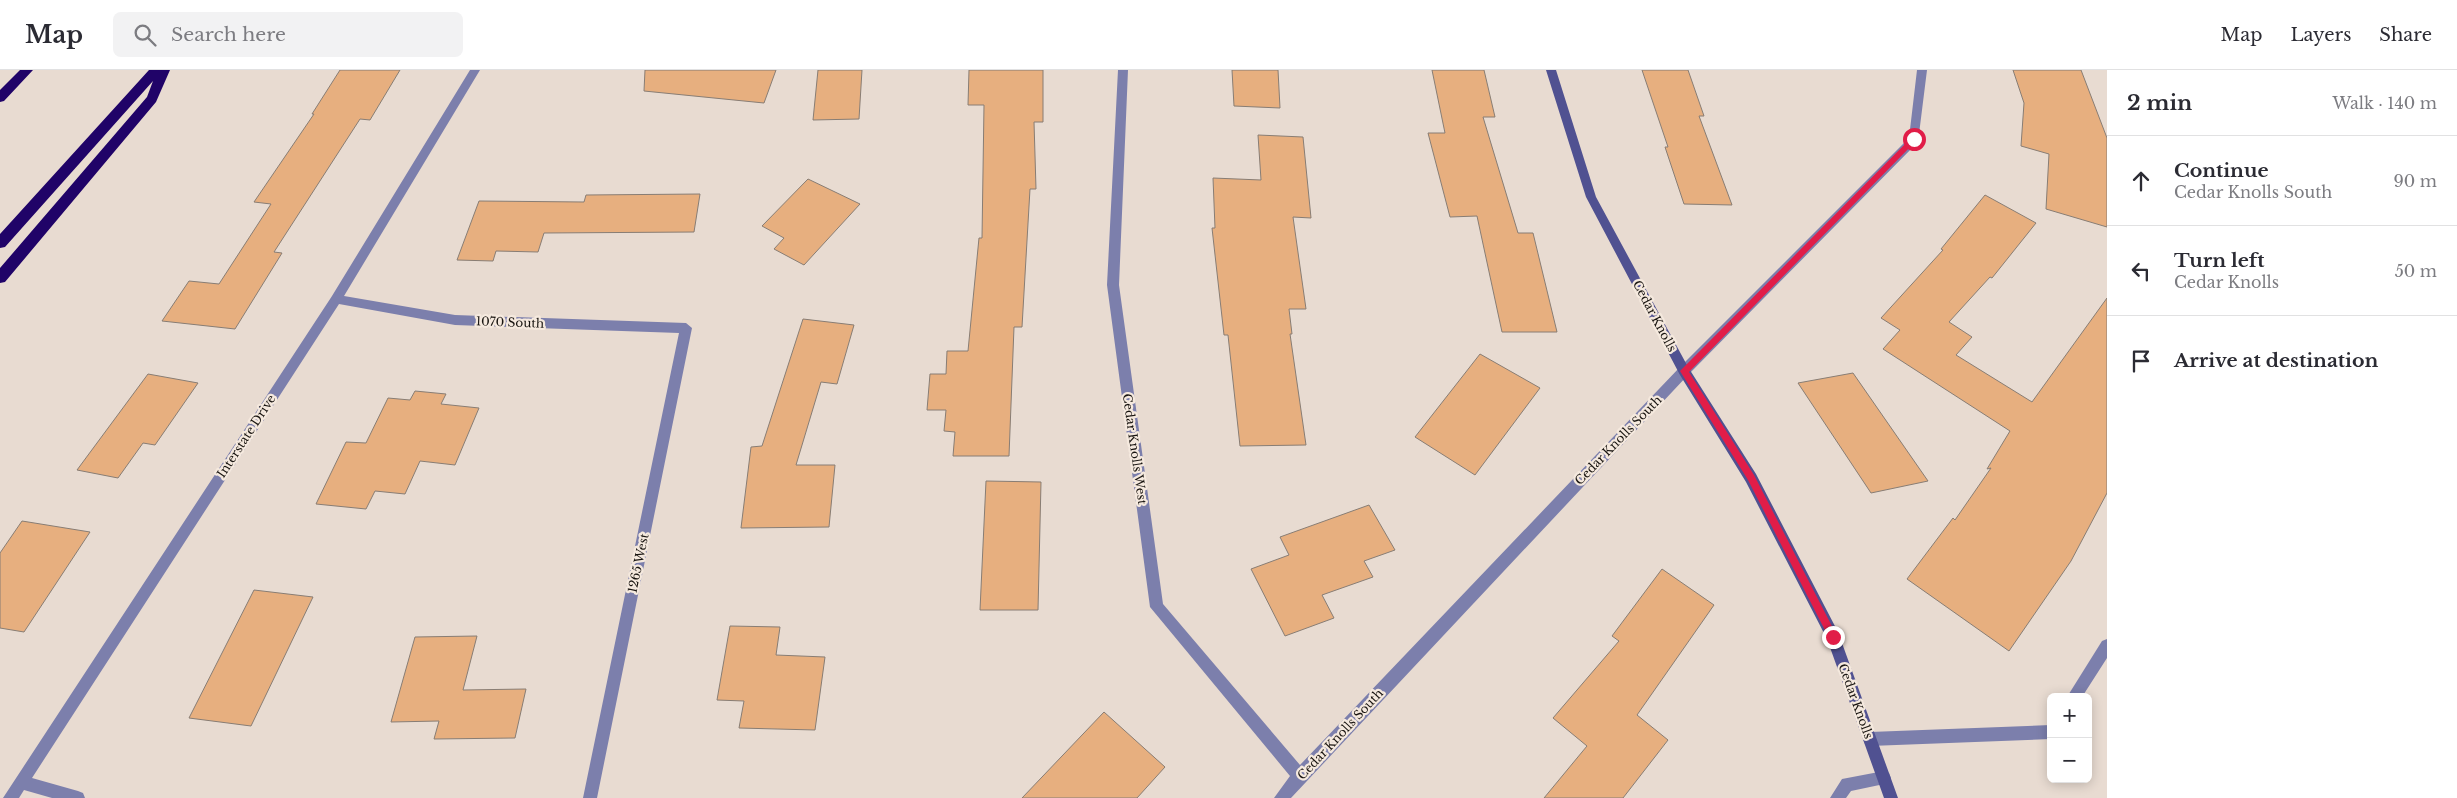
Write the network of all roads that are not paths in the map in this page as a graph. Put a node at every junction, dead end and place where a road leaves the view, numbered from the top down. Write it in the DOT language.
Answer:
graph roads {
  1 [pos="27,70"];
  2 [pos="156,70"];
  3 [pos="164,70"];
  4 [pos="475,70"];
  5 [pos="1123,70"];
  6 [pos="1551,70"];
  7 [pos="1922,70"];
  8 [pos="0,98"];
  9 [pos="0,243"];
  10 [pos="0,278"];
  11 [pos="336,298"];
  12 [pos="686,328"];
  13 [pos="1684,371"];
  14 [pos="2107,646"];
  15 [pos="2077,693"];
  16 [pos="2047,732"];
  17 [pos="1870,739"];
  18 [pos="1300,776"];
  19 [pos="1884,778"];
  20 [pos="21,782"];
  21 [pos="10,798"];
  22 [pos="78,798"];
  23 [pos="590,798"];
  24 [pos="1281,798"];
  25 [pos="1837,798"];
  26 [pos="1891,798"];
  1 -- 8 [label="highway"];
  2 -- 9 [label="highway"];
  3 -- 10 [label="highway"];
  4 -- 11 [label="street, Interstate Drive"];
  5 -- 18 [label="street, Cedar Knolls West"];
  6 -- 13 [label="street, Cedar Knolls"];
  7 -- 13 [label="street, Cedar Knolls South"];
  11 -- 12 [label="street, 1070 South"];
  11 -- 20 [label="street, Interstate Drive"];
  12 -- 23 [label="street, 1265 West"];
  13 -- 17 [label="street, Cedar Knolls"];
  13 -- 18 [label="street, Cedar Knolls South"];
  14 -- 15 [label="street"];
  16 -- 17 [label="street"];
  17 -- 19 [label="street, Cedar Knolls"];
  18 -- 24 [label="street, Cedar Knolls South"];
  19 -- 25 [label="street"];
  19 -- 26 [label="street, Cedar Knolls"];
  20 -- 21 [label="street, Interstate Drive"];
  20 -- 22 [label="street"];
}
